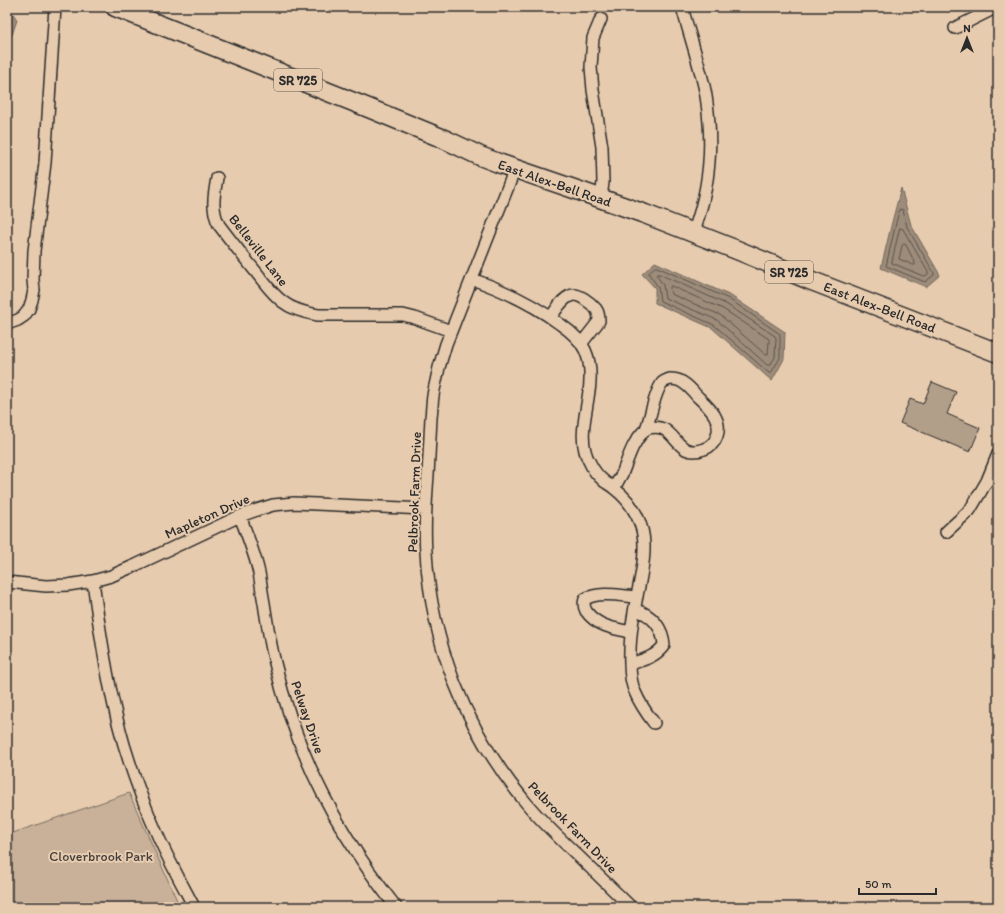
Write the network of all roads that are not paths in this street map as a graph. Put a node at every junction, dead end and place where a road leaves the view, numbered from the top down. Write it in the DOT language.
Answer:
graph roads {
  1 [pos="55,7"];
  2 [pos="115,7"];
  3 [pos="682,7"];
  4 [pos="996,9"];
  5 [pos="601,19"];
  6 [pos="955,28"];
  7 [pos="515,169"];
  8 [pos="217,178"];
  9 [pos="601,199"];
  10 [pos="694,233"];
  11 [pos="472,279"];
  12 [pos="551,317"];
  13 [pos="7,324"];
  14 [pos="451,331"];
  15 [pos="581,344"];
  16 [pos="998,353"];
  17 [pos="646,429"];
  18 [pos="998,454"];
  19 [pos="614,488"];
  20 [pos="425,508"];
  21 [pos="240,516"];
  22 [pos="946,532"];
  23 [pos="93,581"];
  24 [pos="7,582"];
  25 [pos="637,597"];
  26 [pos="635,610"];
  27 [pos="631,632"];
  28 [pos="630,664"];
  29 [pos="654,723"];
  30 [pos="194,907"];
  31 [pos="396,907"];
  32 [pos="631,907"];
  1 -- 13 [label="street"];
  2 -- 7 [label="main road, East Alex-Bell Road / SR 725"];
  3 -- 10 [label="street"];
  4 -- 6 [label="street"];
  5 -- 9 [label="street"];
  7 -- 9 [label="main road, East Alex-Bell Road / SR 725"];
  7 -- 11 [label="street, Pelbrook Farm Drive"];
  8 -- 14 [label="street, Belleville Lane"];
  9 -- 10 [label="main road, East Alex-Bell Road / SR 725"];
  10 -- 16 [label="main road, East Alex-Bell Road / SR 725"];
  11 -- 12 [label="street"];
  11 -- 14 [label="street, Pelbrook Farm Drive"];
  12 -- 15 [label="street"];
  12 -- 15 [label="street"];
  14 -- 20 [label="street, Pelbrook Farm Drive"];
  15 -- 19 [label="street"];
  17 -- 17 [label="street"];
  17 -- 19 [label="street"];
  18 -- 22 [label="street"];
  19 -- 25 [label="street"];
  20 -- 21 [label="street, Mapleton Drive"];
  20 -- 32 [label="street, Pelbrook Farm Drive"];
  21 -- 23 [label="street, Mapleton Drive"];
  21 -- 31 [label="street, Pelway Drive"];
  23 -- 24 [label="street, Mapleton Drive"];
  23 -- 30 [label="street"];
  25 -- 26 [label="street"];
  25 -- 27 [label="street"];
  26 -- 27 [label="street"];
  26 -- 28 [label="street"];
  27 -- 28 [label="street"];
  28 -- 29 [label="street"];
}
